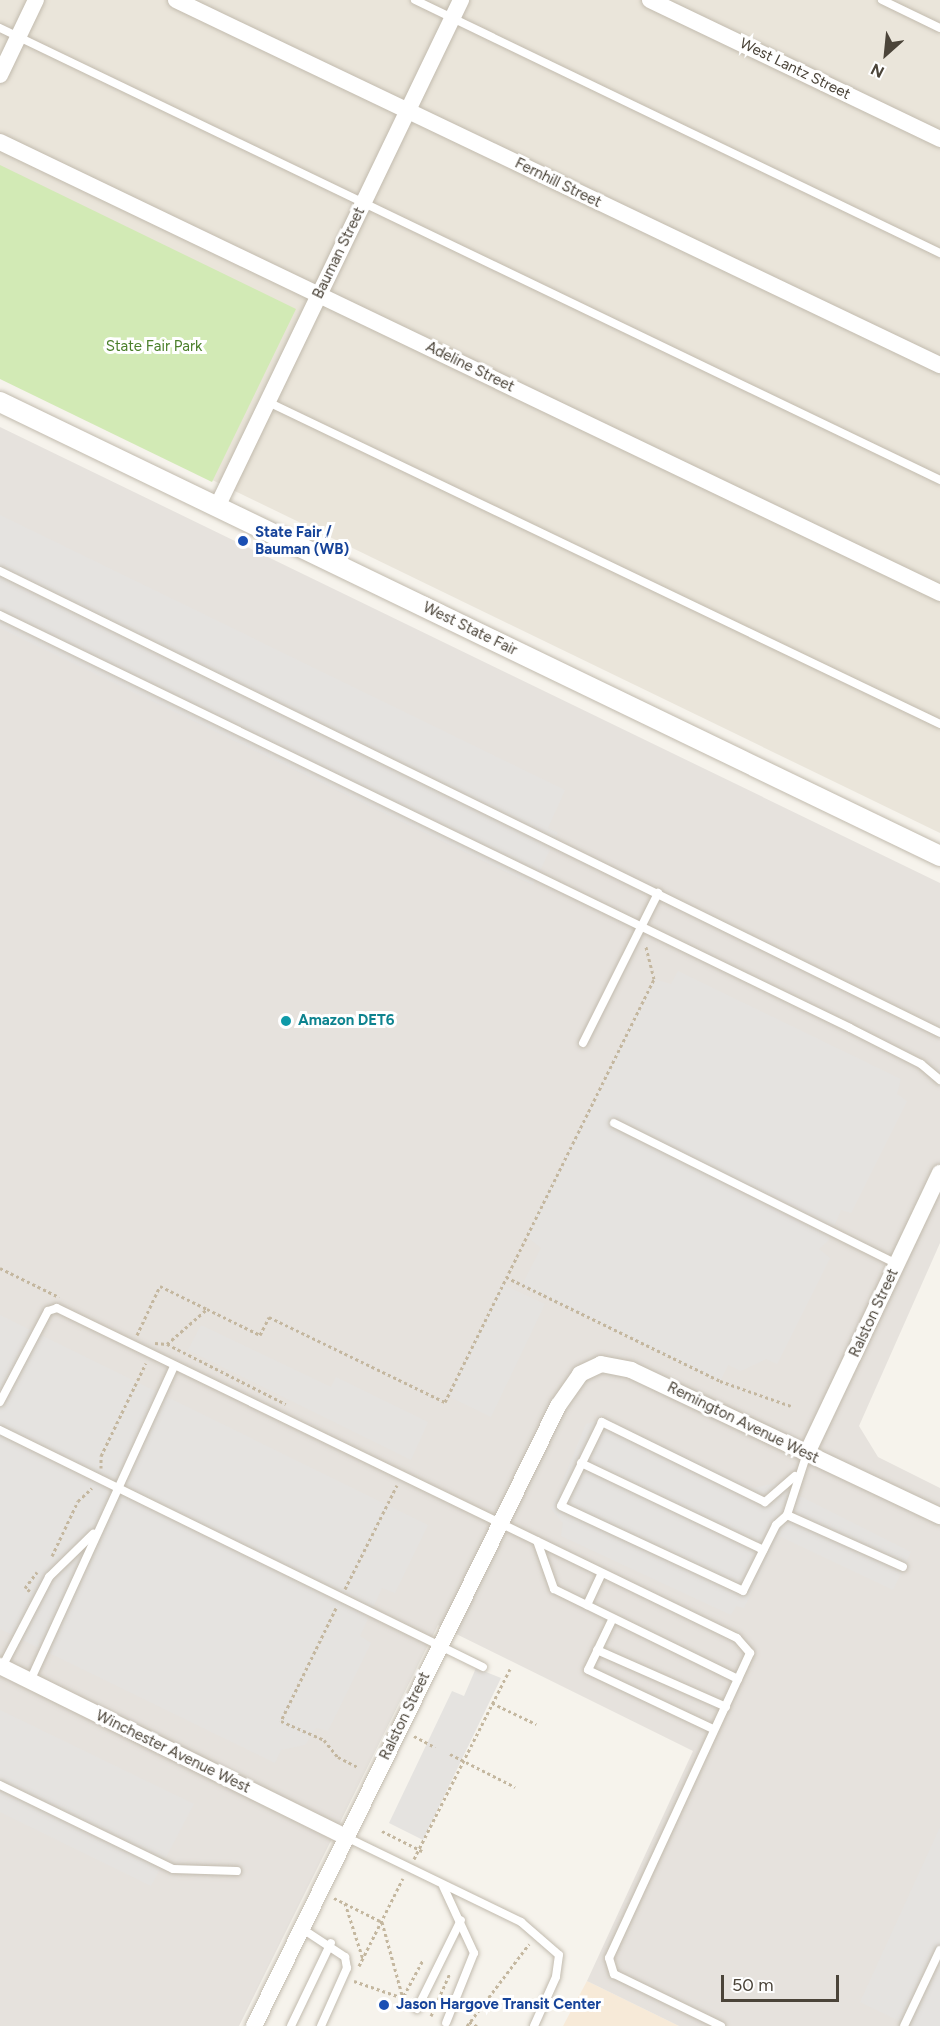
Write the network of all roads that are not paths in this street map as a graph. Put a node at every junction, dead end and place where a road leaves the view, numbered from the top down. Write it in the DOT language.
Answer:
graph roads {
  1 [pos="36,0"];
  2 [pos="176,0"];
  3 [pos="415,0"];
  4 [pos="461,0"];
  5 [pos="650,0"];
  6 [pos="882,0"];
  7 [pos="453,18"];
  8 [pos="0,28"];
  9 [pos="940,28"];
  10 [pos="18,37"];
  11 [pos="0,75"];
  12 [pos="408,111"];
  13 [pos="940,138"];
  14 [pos="0,142"];
  15 [pos="364,202"];
  16 [pos="940,253"];
  17 [pos="319,295"];
  18 [pos="940,365"];
  19 [pos="0,402"];
  20 [pos="268,402"];
  21 [pos="940,480"];
  22 [pos="218,507"];
  23 [pos="0,571"];
  24 [pos="940,593"];
  25 [pos="0,615"];
  26 [pos="940,724"];
  27 [pos="940,856"];
  28 [pos="658,893"];
  29 [pos="641,926"];
  30 [pos="940,1033"];
  31 [pos="583,1043"];
  32 [pos="940,1080"];
  33 [pos="614,1123"];
  34 [pos="940,1173"];
  35 [pos="897,1264"];
  36 [pos="174,1365"];
  37 [pos="0,1402"];
  38 [pos="558,1406"];
  39 [pos="0,1431"];
  40 [pos="807,1453"];
  41 [pos="581,1463"];
  42 [pos="795,1476"];
  43 [pos="116,1487"];
  44 [pos="787,1515"];
  45 [pos="940,1516"];
  46 [pos="500,1524"];
  47 [pos="93,1534"];
  48 [pos="537,1541"];
  49 [pos="763,1551"];
  50 [pos="903,1567"];
  51 [pos="602,1573"];
  52 [pos="587,1605"];
  53 [pos="612,1620"];
  54 [pos="439,1646"];
  55 [pos="597,1650"];
  56 [pos="1,1667"];
  57 [pos="483,1667"];
  58 [pos="738,1679"];
  59 [pos="30,1681"];
  60 [pos="726,1707"];
  61 [pos="713,1729"];
  62 [pos="0,1785"];
  63 [pos="346,1837"];
  64 [pos="237,1870"];
  65 [pos="443,1886"];
  66 [pos="461,1920"];
  67 [pos="301,1928"];
  68 [pos="331,1943"];
  69 [pos="940,1950"];
  70 [pos="417,2009"];
  71 [pos="446,2023"];
  72 [pos="254,2026"];
  73 [pos="291,2026"];
  74 [pos="321,2026"];
  75 [pos="534,2026"];
  76 [pos="721,2026"];
  77 [pos="904,2026"];
  1 -- 10 [label="street"];
  2 -- 12 [label="street, Fernhill Street"];
  3 -- 7 [label="lane"];
  4 -- 7 [label="street, Bauman Street"];
  5 -- 13 [label="street, West Lantz Street"];
  6 -- 9 [label="lane"];
  7 -- 12 [label="street, Bauman Street"];
  7 -- 16 [label="lane"];
  8 -- 10 [label="lane"];
  10 -- 11 [label="street"];
  10 -- 15 [label="lane"];
  12 -- 15 [label="street, Bauman Street"];
  12 -- 18 [label="street, Fernhill Street"];
  14 -- 17 [label="street, Adeline Street"];
  15 -- 17 [label="street, Bauman Street"];
  15 -- 21 [label="lane"];
  17 -- 20 [label="street, Bauman Street"];
  17 -- 24 [label="street, Adeline Street"];
  19 -- 22 [label="street, West State Fair"];
  20 -- 22 [label="street, Bauman Street"];
  20 -- 26 [label="lane"];
  22 -- 27 [label="street, West State Fair"];
  23 -- 28 [label="lane"];
  25 -- 29 [label="lane"];
  28 -- 29 [label="lane"];
  28 -- 30 [label="lane"];
  29 -- 31 [label="lane"];
  29 -- 32 [label="lane"];
  33 -- 35 [label="lane"];
  34 -- 35 [label="street, Ralston Street"];
  35 -- 40 [label="street, Ralston Street"];
  36 -- 37 [label="lane"];
  36 -- 43 [label="lane"];
  36 -- 46 [label="lane"];
  38 -- 40 [label="street, Remington Avenue West"];
  38 -- 46 [label="street, Ralston Street"];
  39 -- 43 [label="lane"];
  40 -- 42 [label="lane"];
  40 -- 45 [label="street, Remington Avenue West"];
  41 -- 42 [label="lane"];
  41 -- 49 [label="lane"];
  41 -- 49 [label="lane"];
  42 -- 44 [label="lane"];
  43 -- 47 [label="lane"];
  43 -- 54 [label="lane"];
  44 -- 49 [label="lane"];
  44 -- 50 [label="lane"];
  46 -- 48 [label="lane"];
  46 -- 54 [label="street, Ralston Street"];
  47 -- 56 [label="lane"];
  47 -- 59 [label="lane"];
  48 -- 51 [label="lane"];
  48 -- 52 [label="lane"];
  51 -- 52 [label="lane"];
  51 -- 58 [label="lane"];
  52 -- 53 [label="lane"];
  53 -- 55 [label="lane"];
  53 -- 58 [label="lane"];
  54 -- 57 [label="lane"];
  54 -- 63 [label="street, Ralston Street"];
  55 -- 60 [label="lane"];
  55 -- 61 [label="lane"];
  56 -- 59 [label="street, Winchester Avenue West"];
  58 -- 60 [label="lane"];
  59 -- 63 [label="street, Winchester Avenue West"];
  60 -- 61 [label="lane"];
  61 -- 76 [label="lane"];
  62 -- 64 [label="lane"];
  63 -- 65 [label="lane"];
  63 -- 67 [label="street, Ralston Street"];
  65 -- 66 [label="lane"];
  65 -- 75 [label="lane"];
  66 -- 70 [label="lane"];
  66 -- 71 [label="lane"];
  67 -- 68 [label="lane"];
  67 -- 72 [label="street, Ralston Street"];
  68 -- 73 [label="lane"];
  68 -- 74 [label="lane"];
  69 -- 77 [label="lane"];
}
